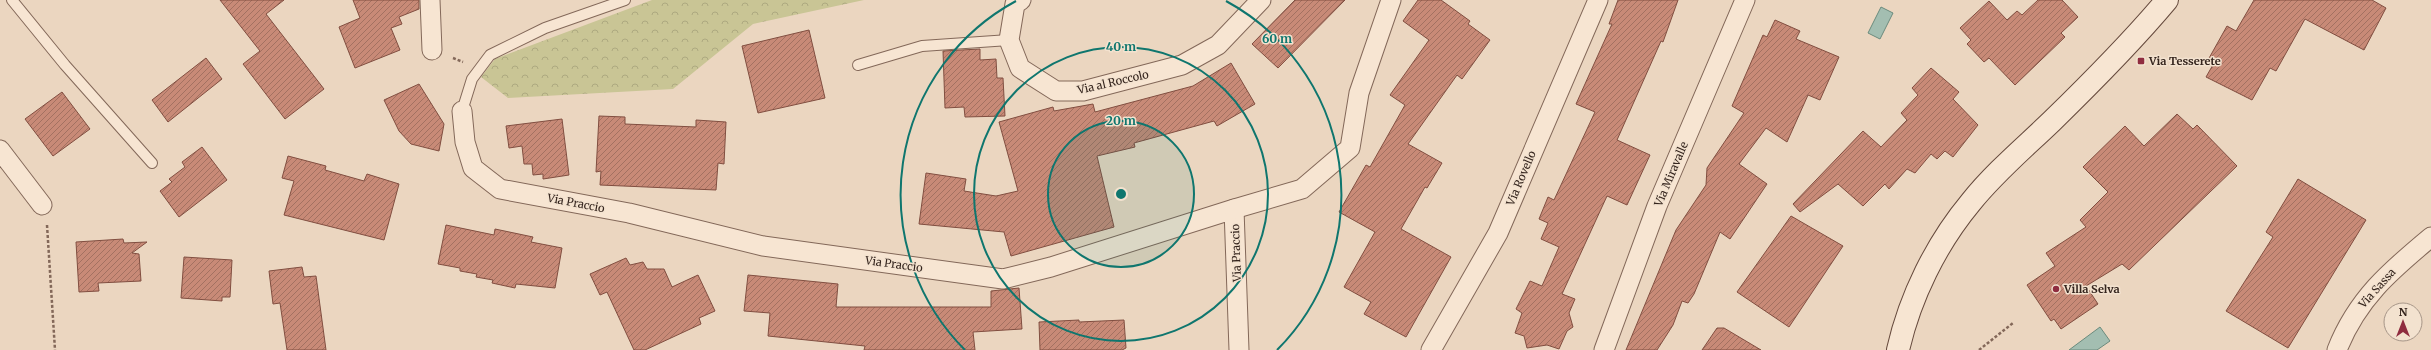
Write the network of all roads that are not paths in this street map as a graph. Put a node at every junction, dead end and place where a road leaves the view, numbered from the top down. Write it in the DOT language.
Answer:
graph roads {
  1 [pos="12,0"];
  2 [pos="430,0"];
  3 [pos="625,0"];
  4 [pos="1021,0"];
  5 [pos="1261,0"];
  6 [pos="1391,0"];
  7 [pos="1598,0"];
  8 [pos="1745,0"];
  9 [pos="2167,0"];
  10 [pos="1009,40"];
  11 [pos="432,50"];
  12 [pos="858,65"];
  13 [pos="462,111"];
  14 [pos="0,150"];
  15 [pos="152,163"];
  16 [pos="42,205"];
  17 [pos="1234,209"];
  18 [pos="2431,237"];
  19 [pos="1238,350"];
  20 [pos="1431,350"];
  21 [pos="1604,350"];
  22 [pos="1898,350"];
  23 [pos="2337,350"];
  1 -- 15 [label="lane"];
  2 -- 11 [label="street"];
  3 -- 13 [label="lane"];
  4 -- 10 [label="street"];
  5 -- 10 [label="street, Via al Roccolo"];
  6 -- 17 [label="street"];
  7 -- 20 [label="street, Via Rovello"];
  8 -- 21 [label="street, Via Miravalle"];
  9 -- 22 [label="main road"];
  10 -- 12 [label="lane"];
  13 -- 17 [label="street, Via Praccio"];
  14 -- 16 [label="street"];
  17 -- 19 [label="street, Via Praccio"];
  18 -- 23 [label="street, Via Sassa"];
}
